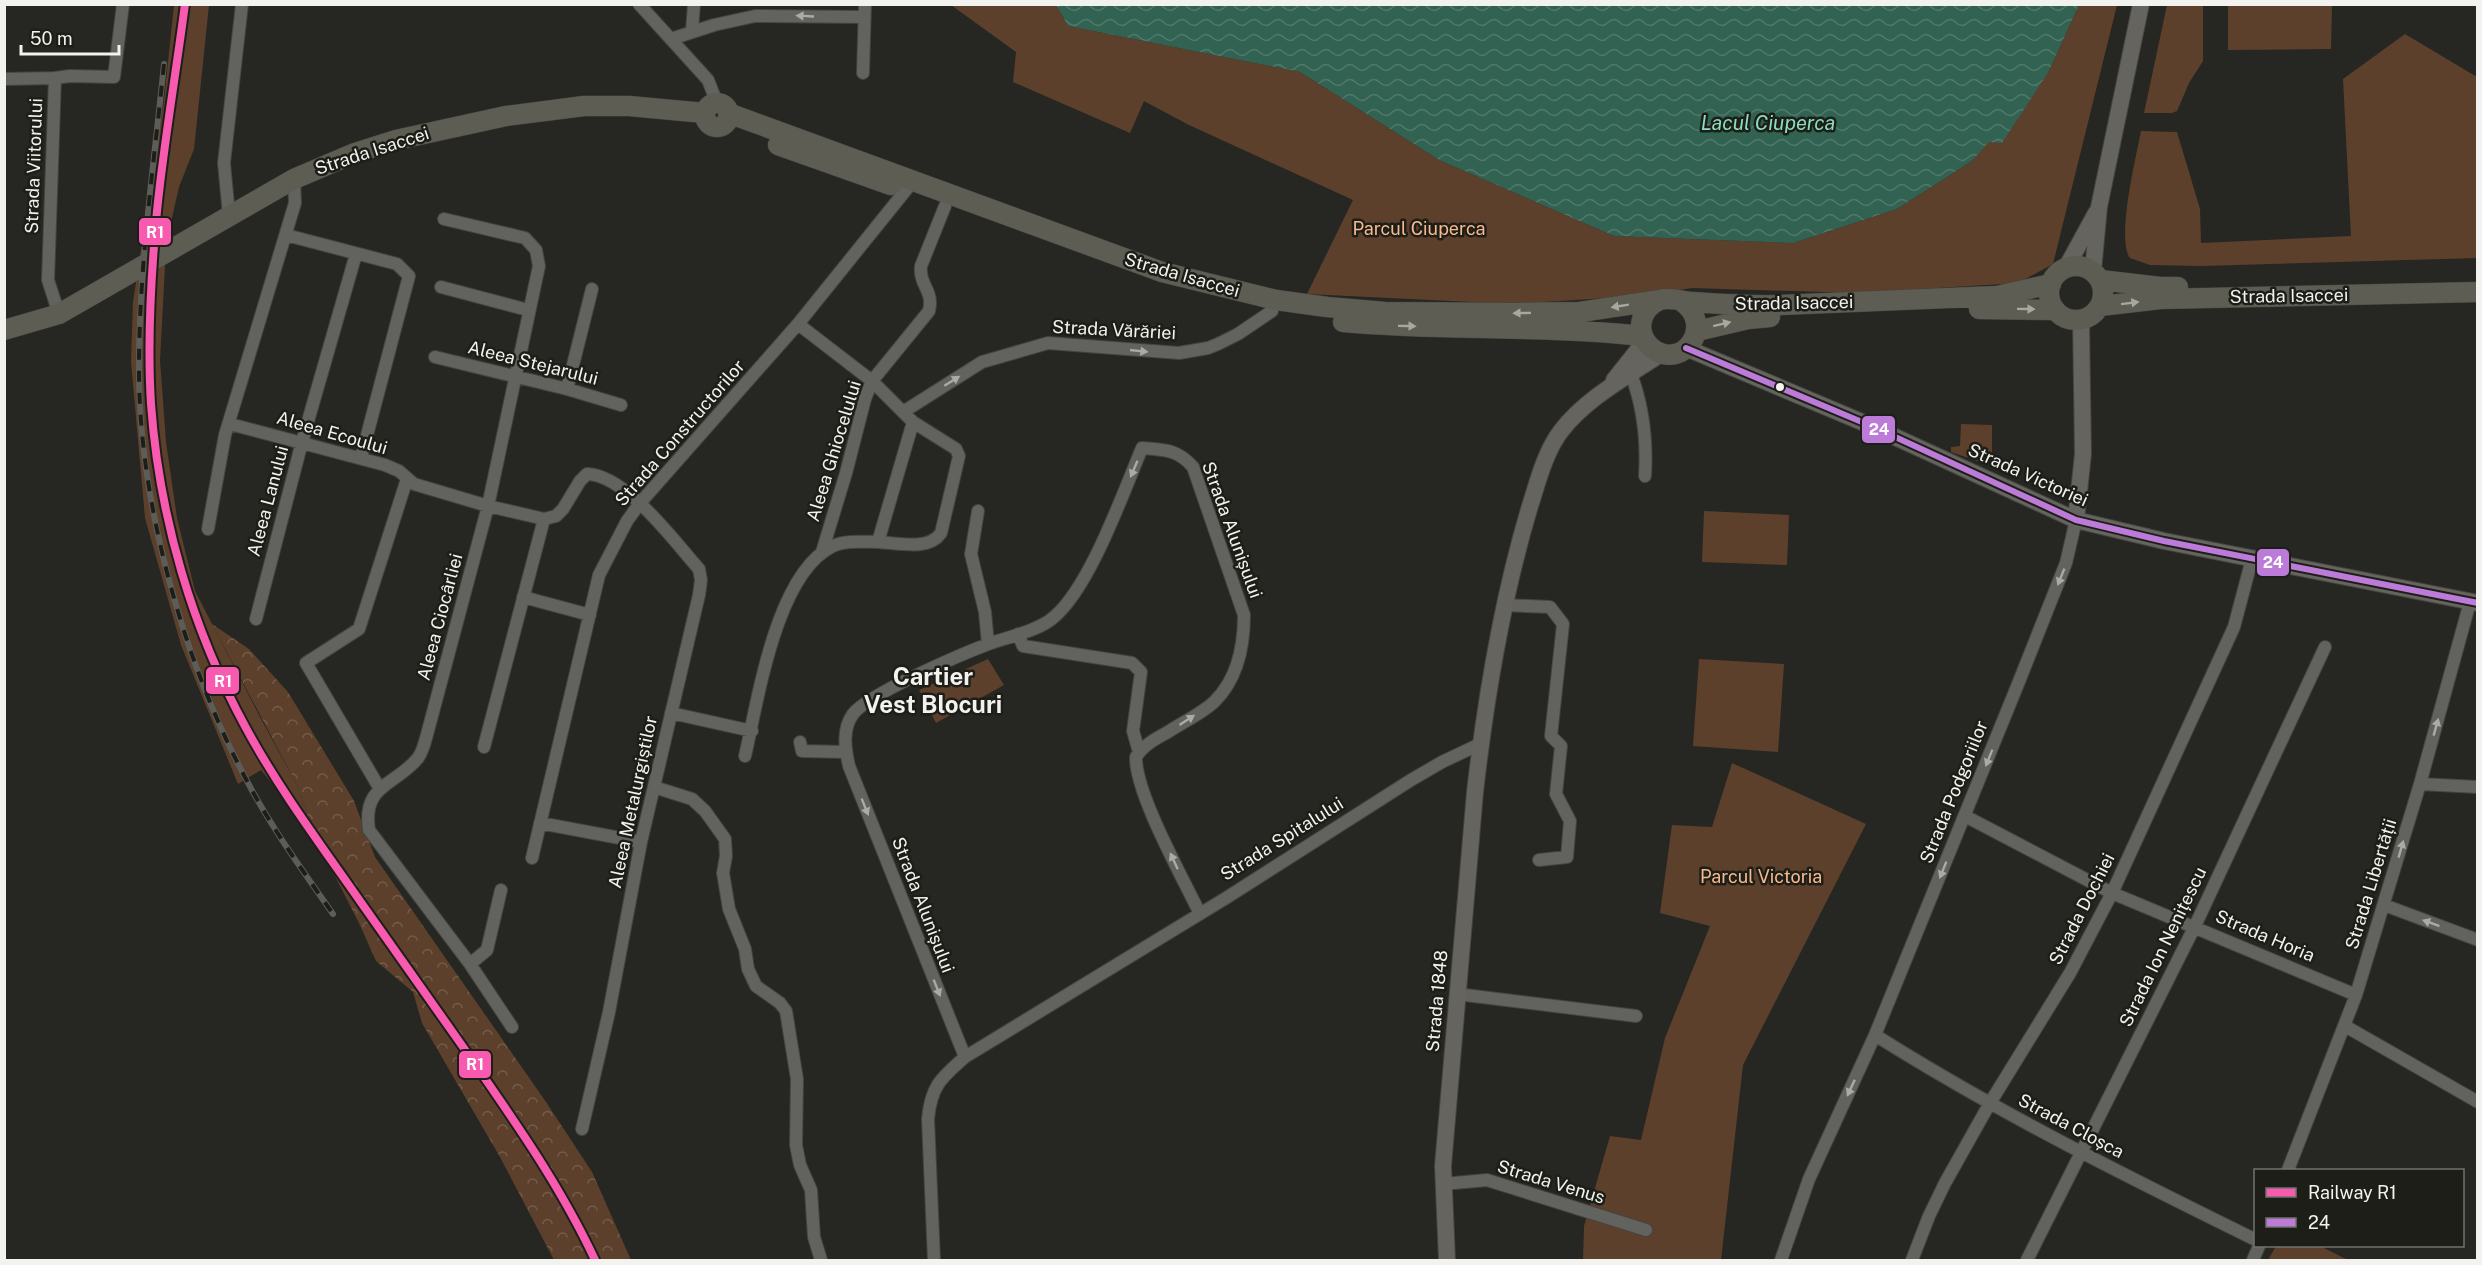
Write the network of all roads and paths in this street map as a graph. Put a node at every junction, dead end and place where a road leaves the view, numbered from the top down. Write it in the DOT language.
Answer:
graph roads {
  1 [pos="123,4"];
  2 [pos="242,4"];
  3 [pos="639,4"];
  4 [pos="694,4"];
  5 [pos="2141,4"];
  6 [pos="864,11"];
  7 [pos="692,31"];
  8 [pos="671,39"];
  9 [pos="863,74"];
  10 [pos="55,78"];
  11 [pos="4,79"];
  12 [pos="718,114"];
  13 [pos="294,179"];
  14 [pos="909,185"];
  15 [pos="945,206"];
  16 [pos="2099,207"];
  17 [pos="229,215"];
  18 [pos="444,219"];
  19 [pos="286,235"];
  20 [pos="356,254"];
  21 [pos="2066,268"];
  22 [pos="2097,276"];
  23 [pos="2478,278"];
  24 [pos="2050,284"];
  25 [pos="441,287"];
  26 [pos="592,289"];
  27 [pos="2478,292"];
  28 [pos="1660,300"];
  29 [pos="1681,301"];
  30 [pos="2100,306"];
  31 [pos="528,310"];
  32 [pos="2055,310"];
  33 [pos="1272,311"];
  34 [pos="59,314"];
  35 [pos="2081,320"];
  36 [pos="798,324"];
  37 [pos="4,330"];
  38 [pos="1696,331"];
  39 [pos="1644,338"];
  40 [pos="1686,348"];
  41 [pos="1662,353"];
  42 [pos="435,357"];
  43 [pos="1631,374"];
  44 [pos="513,377"];
  45 [pos="873,381"];
  46 [pos="567,389"];
  47 [pos="1604,392"];
  48 [pos="621,405"];
  49 [pos="903,412"];
  50 [pos="913,422"];
  51 [pos="230,424"];
  52 [pos="302,442"];
  53 [pos="361,458"];
  54 [pos="1645,476"];
  55 [pos="407,479"];
  56 [pos="640,503"];
  57 [pos="488,506"];
  58 [pos="978,512"];
  59 [pos="544,519"];
  60 [pos="2076,520"];
  61 [pos="208,529"];
  62 [pos="878,542"];
  63 [pos="822,552"];
  64 [pos="2252,559"];
  65 [pos="523,597"];
  66 [pos="2474,602"];
  67 [pos="1504,605"];
  68 [pos="590,615"];
  69 [pos="256,620"];
  70 [pos="1018,634"];
  71 [pos="988,645"];
  72 [pos="2325,647"];
  73 [pos="671,713"];
  74 [pos="752,731"];
  75 [pos="800,742"];
  76 [pos="1480,744"];
  77 [pos="484,747"];
  78 [pos="845,752"];
  79 [pos="1139,752"];
  80 [pos="745,756"];
  81 [pos="2420,784"];
  82 [pos="654,787"];
  83 [pos="2478,787"];
  84 [pos="380,789"];
  85 [pos="1965,816"];
  86 [pos="540,823"];
  87 [pos="641,842"];
  88 [pos="532,858"];
  89 [pos="1539,860"];
  90 [pos="501,890"];
  91 [pos="2112,893"];
  92 [pos="2384,905"];
  93 [pos="1200,914"];
  94 [pos="2195,926"];
  95 [pos="2478,940"];
  96 [pos="470,964"];
  97 [pos="1457,994"];
  98 [pos="2356,995"];
  99 [pos="1636,1016"];
  100 [pos="2345,1026"];
  101 [pos="512,1027"];
  102 [pos="1875,1035"];
  103 [pos="965,1058"];
  104 [pos="2478,1102"];
  105 [pos="1990,1103"];
  106 [pos="582,1129"];
  107 [pos="2080,1153"];
  108 [pos="2288,1169"];
  109 [pos="1443,1184"];
  110 [pos="1646,1230"];
  111 [pos="2254,1239"];
  112 [pos="821,1260"];
  113 [pos="933,1260"];
  114 [pos="1447,1260"];
  115 [pos="1781,1260"];
  116 [pos="1912,1260"];
  117 [pos="2027,1260"];
  1 -- 10 [label="street, Strada Viitorului"];
  2 -- 17 [label="street"];
  3 -- 8 [label="street"];
  4 -- 7 [label="street"];
  5 -- 16 [label="street"];
  6 -- 7 [label="street, one-way"];
  6 -- 9 [label="street"];
  7 -- 8 [label="street"];
  8 -- 12 [label="street"];
  10 -- 11 [label="street"];
  10 -- 34 [label="street, Strada Viitorului"];
  12 -- 13 [label="main road, Strada Isaccei"];
  12 -- 14 [label="main road, Strada Isaccei"];
  13 -- 17 [label="main road, Strada Isaccei"];
  13 -- 19 [label="street"];
  14 -- 15 [label="main road, Strada Isaccei"];
  28 -- 14 [label="main road, Strada Isaccei, one-way"];
  14 -- 36 [label="street, Strada Constructorilor"];
  15 -- 33 [label="main road, Strada Isaccei"];
  15 -- 45 [label="street, Aleea Ghiocelului"];
  16 -- 21 [label="street"];
  16 -- 22 [label="street"];
  17 -- 34 [label="main road, Strada Isaccei"];
  18 -- 31 [label="street, Aleea Ciocârliei"];
  19 -- 20 [label="street"];
  19 -- 51 [label="street"];
  20 -- 52 [label="street, Aleea Lanului"];
  20 -- 53 [label="street"];
  21 -- 22 [label="main road, Strada Isaccei"];
  21 -- 24 [label="main road"];
  22 -- 23 [label="main road, Strada Isaccei"];
  22 -- 30 [label="main road"];
  24 -- 29 [label="main road, Strada Isaccei"];
  24 -- 32 [label="main road"];
  25 -- 31 [label="street"];
  26 -- 46 [label="street"];
  30 -- 27 [label="main road, Strada Isaccei, one-way"];
  28 -- 29 [label="main road, Strada Isaccei"];
  28 -- 39 [label="main road"];
  29 -- 38 [label="main road"];
  30 -- 35 [label="main road, Strada Isaccei"];
  31 -- 44 [label="street, Aleea Ciocârliei"];
  32 -- 35 [label="main road, Strada Isaccei"];
  38 -- 32 [label="main road, Strada Isaccei, one-way"];
  33 -- 39 [label="main road, Strada Isaccei, one-way"];
  49 -- 33 [label="street, Strada Vărăriei, one-way"];
  34 -- 37 [label="main road, Strada Isaccei"];
  35 -- 60 [label="street, Strada Podgoriilor"];
  36 -- 45 [label="street"];
  36 -- 56 [label="street, Strada Constructorilor"];
  38 -- 40 [label="main road"];
  39 -- 41 [label="main road, Strada Isaccei"];
  39 -- 47 [label="street"];
  40 -- 41 [label="main road"];
  40 -- 60 [label="street, Strada Victoriei"];
  41 -- 43 [label="street"];
  42 -- 44 [label="street, Aleea Stejarului"];
  43 -- 47 [label="street"];
  43 -- 54 [label="street"];
  44 -- 46 [label="street, Aleea Stejarului"];
  44 -- 57 [label="street, Aleea Ciocârliei"];
  45 -- 49 [label="street"];
  45 -- 63 [label="street, Aleea Ghiocelului"];
  46 -- 48 [label="street, Aleea Stejarului"];
  47 -- 67 [label="street"];
  49 -- 50 [label="street"];
  50 -- 62 [label="street"];
  50 -- 62 [label="street"];
  51 -- 52 [label="street, Aleea Ecoului"];
  51 -- 61 [label="street"];
  52 -- 53 [label="street, Aleea Ecoului"];
  52 -- 69 [label="street, Aleea Lanului"];
  53 -- 55 [label="street, Aleea Ecoului"];
  55 -- 57 [label="street, Aleea Ecoului"];
  55 -- 84 [label="street"];
  56 -- 59 [label="street"];
  56 -- 68 [label="street, Strada Constructorilor"];
  56 -- 73 [label="street, Aleea Metalurgiștilor"];
  57 -- 59 [label="street, Aleea Ecoului"];
  57 -- 84 [label="street, Aleea Ciocârliei"];
  58 -- 71 [label="street"];
  59 -- 65 [label="street"];
  60 -- 64 [label="street, Strada Victoriei"];
  60 -- 85 [label="street, Strada Podgoriilor, one-way"];
  62 -- 63 [label="street"];
  63 -- 74 [label="street"];
  64 -- 66 [label="street, Strada Victoriei"];
  64 -- 91 [label="street, Strada Dochiei"];
  65 -- 68 [label="street"];
  65 -- 77 [label="street"];
  81 -- 66 [label="street, Strada Libertății, one-way"];
  67 -- 76 [label="street"];
  67 -- 89 [label="street"];
  68 -- 86 [label="street, Strada Constructorilor"];
  70 -- 71 [label="street, Strada Alunișului"];
  70 -- 79 [label="street"];
  79 -- 70 [label="street, Strada Alunișului, one-way"];
  71 -- 78 [label="street, Strada Alunișului"];
  72 -- 94 [label="street, Strada Ion Nenițescu"];
  73 -- 74 [label="street"];
  73 -- 82 [label="street, Aleea Metalurgiștilor"];
  74 -- 80 [label="street"];
  75 -- 78 [label="street"];
  76 -- 93 [label="street, Strada Spitalului"];
  76 -- 97 [label="street, Strada 1848"];
  78 -- 103 [label="street, Strada Alunișului, one-way"];
  93 -- 79 [label="street, one-way"];
  81 -- 83 [label="street"];
  92 -- 81 [label="street, Strada Libertății, one-way"];
  82 -- 87 [label="street, Aleea Metalurgiștilor"];
  82 -- 112 [label="street"];
  84 -- 96 [label="street, Aleea Ciocârliei"];
  85 -- 91 [label="street, Strada Horia"];
  85 -- 102 [label="street, Strada Podgoriilor, one-way"];
  86 -- 87 [label="street"];
  86 -- 88 [label="street, Strada Constructorilor"];
  87 -- 106 [label="street, Aleea Metalurgiștilor"];
  90 -- 96 [label="street"];
  91 -- 94 [label="street, Strada Horia"];
  91 -- 105 [label="street, Strada Dochiei"];
  95 -- 92 [label="street, one-way"];
  92 -- 98 [label="street, Strada Libertății"];
  93 -- 103 [label="street, Strada Spitalului"];
  94 -- 98 [label="street, Strada Horia"];
  94 -- 107 [label="street, Strada Ion Nenițescu"];
  96 -- 101 [label="street, Aleea Ciocârliei"];
  97 -- 99 [label="street"];
  97 -- 109 [label="street, Strada 1848"];
  98 -- 100 [label="street, Strada Libertății"];
  100 -- 104 [label="street"];
  100 -- 108 [label="street, Strada Libertății"];
  102 -- 105 [label="street, Strada Cloșca"];
  102 -- 115 [label="street, Strada Podgoriilor, one-way"];
  103 -- 113 [label="street, Strada Spitalului"];
  105 -- 107 [label="street, Strada Cloșca"];
  105 -- 116 [label="street, Strada Dochiei"];
  107 -- 111 [label="street, Strada Cloșca"];
  107 -- 117 [label="street, Strada Ion Nenițescu"];
  109 -- 110 [label="street, Strada Venus"];
  109 -- 114 [label="street, Strada 1848"];
}
